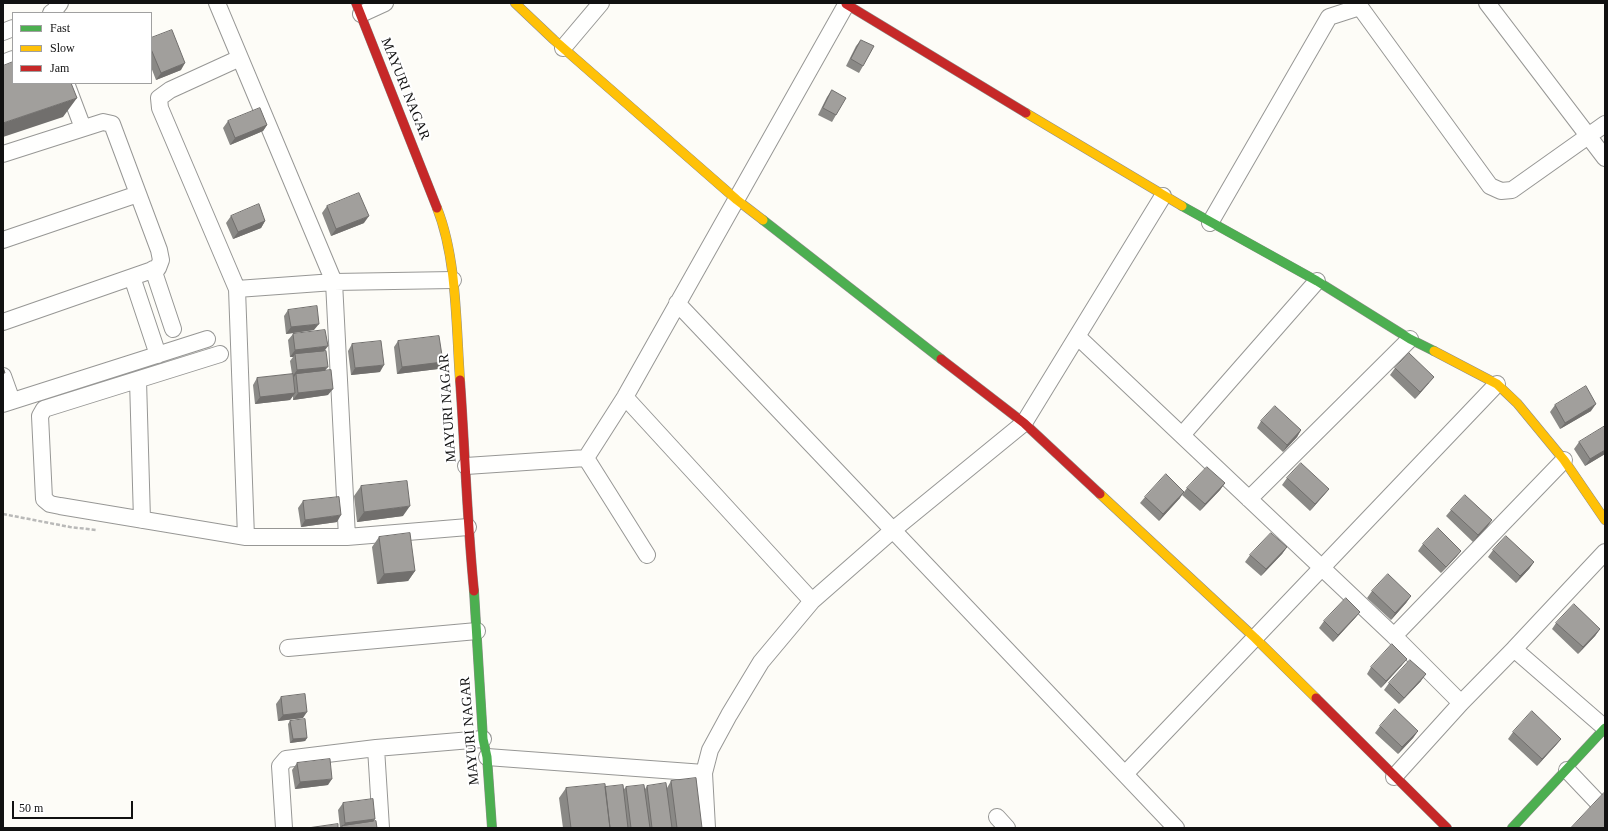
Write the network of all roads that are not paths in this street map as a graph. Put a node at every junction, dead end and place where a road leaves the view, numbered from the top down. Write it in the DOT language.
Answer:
graph roads {
  1 [pos="60,3"];
  2 [pos="217,3"];
  3 [pos="385,3"];
  4 [pos="515,3"];
  5 [pos="601,3"];
  6 [pos="1487,3"];
  7 [pos="846,4"];
  8 [pos="358,8"];
  9 [pos="54,12"];
  10 [pos="563,48"];
  11 [pos="240,58"];
  12 [pos="66,84"];
  13 [pos="1605,124"];
  14 [pos="83,128"];
  15 [pos="1589,136"];
  16 [pos="3,154"];
  17 [pos="1605,158"];
  18 [pos="138,194"];
  19 [pos="1163,196"];
  20 [pos="737,200"];
  21 [pos="1210,223"];
  22 [pos="3,240"];
  23 [pos="153,269"];
  24 [pos="132,277"];
  25 [pos="453,280"];
  26 [pos="1317,281"];
  27 [pos="334,282"];
  28 [pos="237,289"];
  29 [pos="677,302"];
  30 [pos="3,320"];
  31 [pos="173,329"];
  32 [pos="1078,337"];
  33 [pos="207,339"];
  34 [pos="1410,339"];
  35 [pos="220,354"];
  36 [pos="158,355"];
  37 [pos="3,376"];
  38 [pos="138,380"];
  39 [pos="1497,384"];
  40 [pos="625,397"];
  41 [pos="7,402"];
  42 [pos="1024,423"];
  43 [pos="1182,435"];
  44 [pos="586,458"];
  45 [pos="1564,460"];
  46 [pos="466,466"];
  47 [pos="1249,499"];
  48 [pos="142,520"];
  49 [pos="1605,520"];
  50 [pos="468,527"];
  51 [pos="893,530"];
  52 [pos="246,537"];
  53 [pos="347,537"];
  54 [pos="1605,552"];
  55 [pos="647,555"];
  56 [pos="1321,568"];
  57 [pos="812,601"];
  58 [pos="477,632"];
  59 [pos="1394,636"];
  60 [pos="1255,638"];
  61 [pos="288,648"];
  62 [pos="1514,649"];
  63 [pos="1461,703"];
  64 [pos="1605,728"];
  65 [pos="483,739"];
  66 [pos="376,748"];
  67 [pos="487,757"];
  68 [pos="1567,770"];
  69 [pos="704,773"];
  70 [pos="1125,774"];
  71 [pos="1394,777"];
  72 [pos="1605,810"];
  73 [pos="284,828"];
  74 [pos="380,828"];
  75 [pos="492,828"];
  76 [pos="707,828"];
  77 [pos="1176,828"];
  78 [pos="1447,828"];
  79 [pos="1512,828"];
  1 -- 9 [label="street"];
  2 -- 11 [label="street"];
  3 -- 8 [label="street"];
  4 -- 10 [label="street"];
  5 -- 10 [label="street"];
  6 -- 15 [label="street"];
  7 -- 19 [label="street"];
  7 -- 20 [label="street"];
  8 -- 25 [label="street, MAYURI NAGAR"];
  10 -- 20 [label="street"];
  11 -- 27 [label="street"];
  11 -- 28 [label="street"];
  12 -- 14 [label="street"];
  13 -- 15 [label="street"];
  14 -- 16 [label="street"];
  14 -- 18 [label="street"];
  15 -- 17 [label="street"];
  15 -- 21 [label="street"];
  18 -- 22 [label="street"];
  18 -- 23 [label="street"];
  19 -- 21 [label="street"];
  19 -- 32 [label="street"];
  20 -- 29 [label="street"];
  20 -- 42 [label="street"];
  21 -- 26 [label="street"];
  23 -- 24 [label="street"];
  23 -- 31 [label="street"];
  24 -- 30 [label="street"];
  24 -- 36 [label="street"];
  25 -- 27 [label="street"];
  25 -- 46 [label="street, MAYURI NAGAR"];
  26 -- 34 [label="street"];
  26 -- 43 [label="street"];
  27 -- 28 [label="street"];
  27 -- 53 [label="street"];
  28 -- 52 [label="street"];
  29 -- 40 [label="street"];
  29 -- 51 [label="street"];
  32 -- 42 [label="street"];
  32 -- 43 [label="street"];
  33 -- 36 [label="street"];
  34 -- 39 [label="street"];
  34 -- 47 [label="street"];
  35 -- 38 [label="street"];
  36 -- 41 [label="street"];
  37 -- 41 [label="street"];
  38 -- 48 [label="street"];
  38 -- 48 [label="street"];
  39 -- 45 [label="street"];
  39 -- 56 [label="street"];
  40 -- 44 [label="street"];
  40 -- 57 [label="street"];
  42 -- 51 [label="street"];
  42 -- 60 [label="street"];
  43 -- 47 [label="street"];
  44 -- 46 [label="street"];
  44 -- 55 [label="street"];
  45 -- 49 [label="street"];
  45 -- 59 [label="street"];
  46 -- 50 [label="street, MAYURI NAGAR"];
  47 -- 56 [label="street"];
  48 -- 52 [label="street"];
  50 -- 53 [label="street"];
  50 -- 58 [label="street, MAYURI NAGAR"];
  51 -- 57 [label="street"];
  51 -- 70 [label="street"];
  52 -- 53 [label="street"];
  54 -- 62 [label="street"];
  56 -- 59 [label="street"];
  56 -- 60 [label="street"];
  57 -- 69 [label="street"];
  58 -- 61 [label="street"];
  58 -- 65 [label="street, MAYURI NAGAR"];
  59 -- 63 [label="street"];
  60 -- 70 [label="street"];
  60 -- 71 [label="street"];
  62 -- 63 [label="street"];
  62 -- 64 [label="street"];
  63 -- 71 [label="street"];
  64 -- 68 [label="street"];
  65 -- 66 [label="street"];
  65 -- 67 [label="street, MAYURI NAGAR"];
  66 -- 73 [label="street"];
  66 -- 74 [label="street"];
  67 -- 69 [label="street"];
  67 -- 75 [label="street, MAYURI NAGAR"];
  68 -- 72 [label="street"];
  68 -- 79 [label="street"];
  69 -- 76 [label="street"];
  70 -- 77 [label="street"];
  71 -- 78 [label="street"];
}
